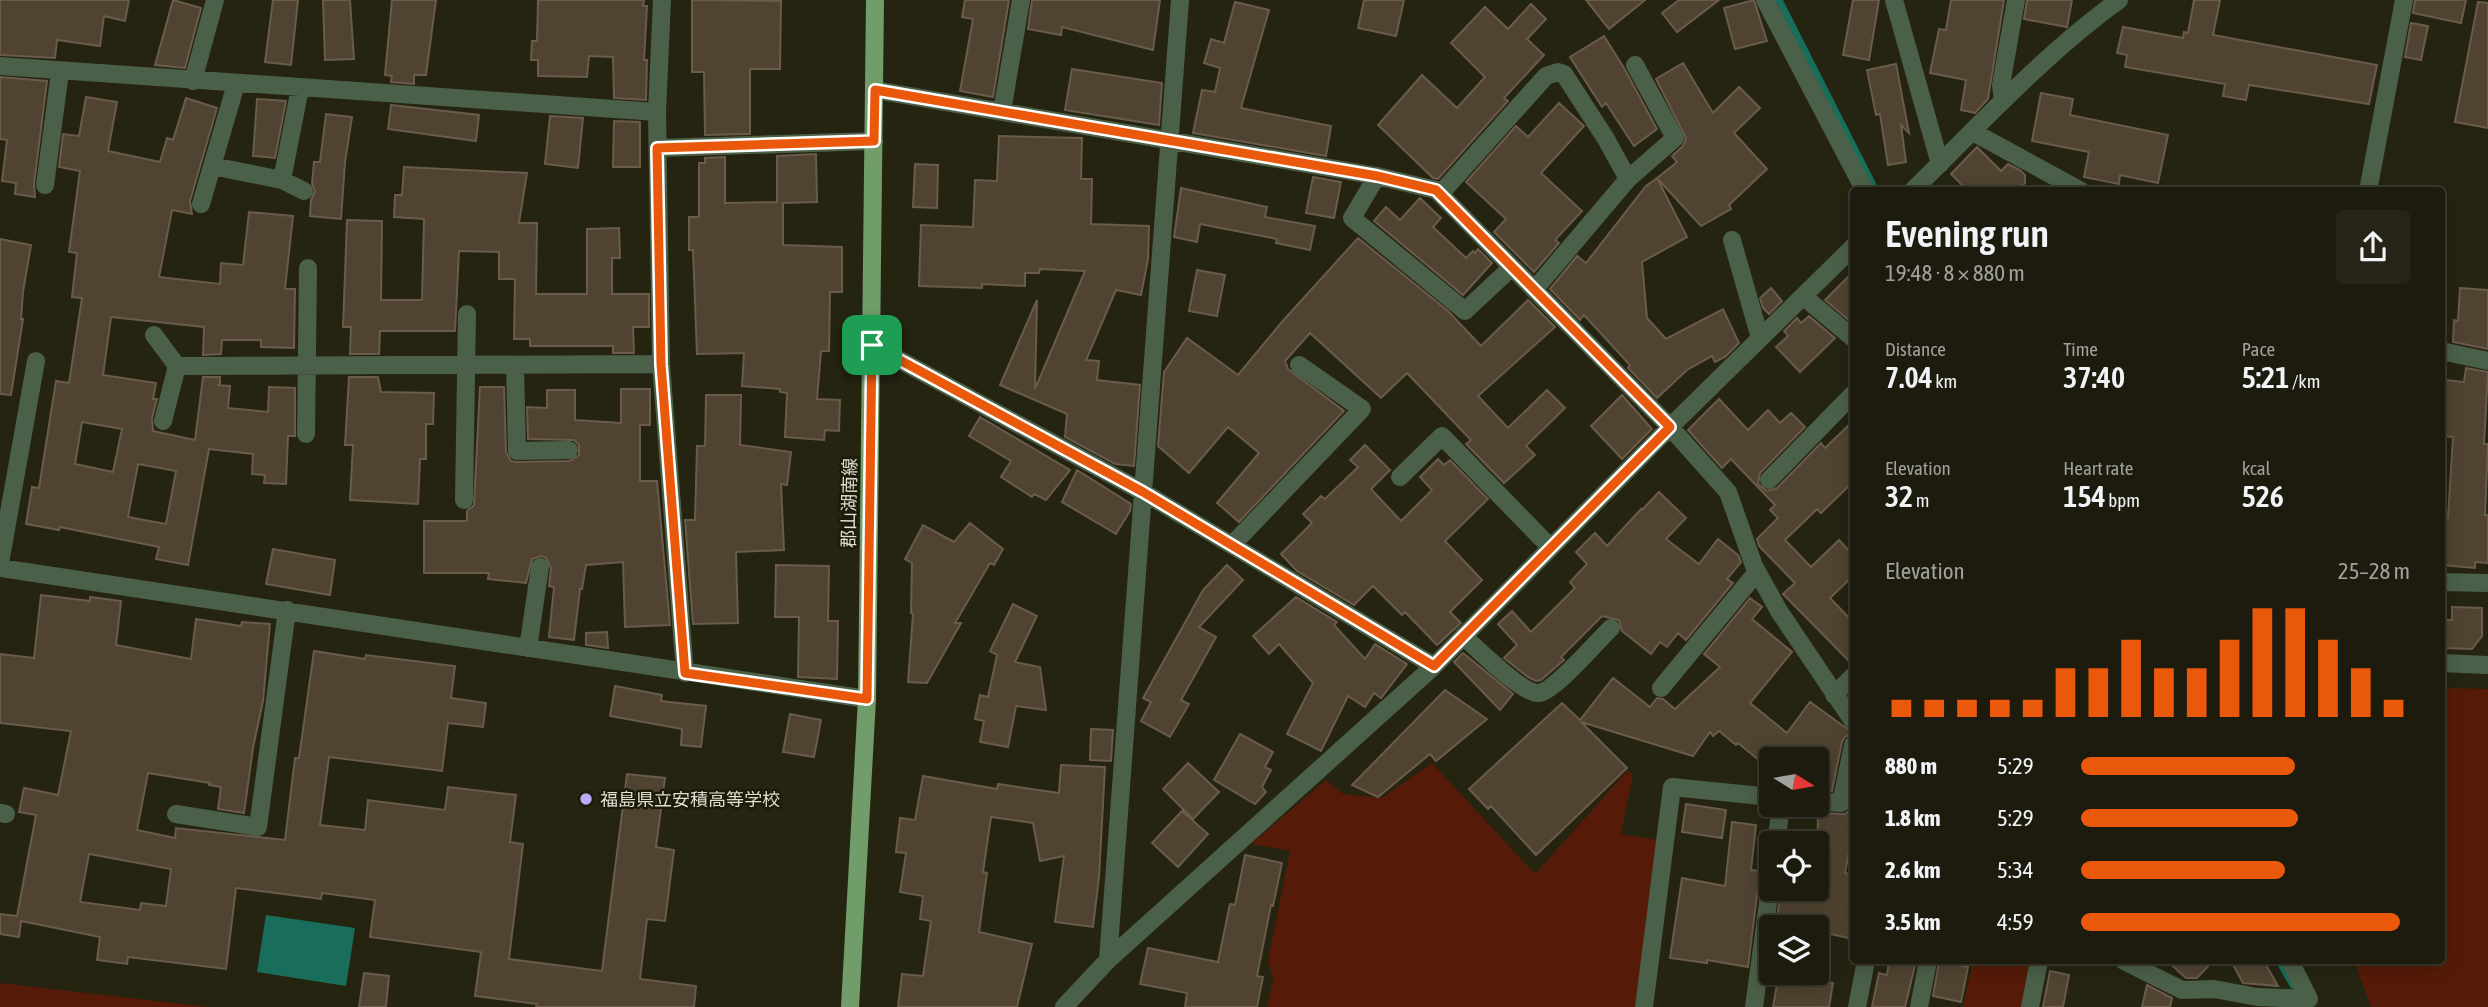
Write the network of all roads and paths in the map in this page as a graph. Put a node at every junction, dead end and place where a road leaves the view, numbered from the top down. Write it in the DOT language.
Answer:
graph roads {
  1 [pos="215,0"];
  2 [pos="662,0"];
  3 [pos="875,0"];
  4 [pos="1021,0"];
  5 [pos="1180,0"];
  6 [pos="1765,0"];
  7 [pos="1895,0"];
  8 [pos="2016,0"];
  9 [pos="2119,0"];
  10 [pos="2404,0"];
  11 [pos="1635,65"];
  12 [pos="0,66"];
  13 [pos="60,72"];
  14 [pos="194,81"];
  15 [pos="236,84"];
  16 [pos="300,88"];
  17 [pos="875,90"];
  18 [pos="2003,101"];
  19 [pos="1002,111"];
  20 [pos="657,112"];
  21 [pos="1973,132"];
  22 [pos="1170,140"];
  23 [pos="874,141"];
  24 [pos="657,148"];
  25 [pos="1940,164"];
  26 [pos="212,166"];
  27 [pos="1377,176"];
  28 [pos="1628,178"];
  29 [pos="282,180"];
  30 [pos="44,185"];
  31 [pos="1863,187"];
  32 [pos="1916,187"];
  33 [pos="2074,187"];
  34 [pos="2369,187"];
  35 [pos="304,191"];
  36 [pos="1440,194"];
  37 [pos="201,204"];
  38 [pos="1732,240"];
  39 [pos="1850,250"];
  40 [pos="1512,267"];
  41 [pos="308,268"];
  42 [pos="1534,290"];
  43 [pos="1803,296"];
  44 [pos="467,314"];
  45 [pos="154,335"];
  46 [pos="1850,335"];
  47 [pos="1760,338"];
  48 [pos="872,345"];
  49 [pos="2445,352"];
  50 [pos="36,361"];
  51 [pos="2488,361"];
  52 [pos="661,364"];
  53 [pos="465,365"];
  54 [pos="515,365"];
  55 [pos="1300,365"];
  56 [pos="177,366"];
  57 [pos="307,366"];
  58 [pos="1850,397"];
  59 [pos="163,421"];
  60 [pos="1670,427"];
  61 [pos="306,434"];
  62 [pos="569,450"];
  63 [pos="1400,477"];
  64 [pos="1769,480"];
  65 [pos="1143,492"];
  66 [pos="464,500"];
  67 [pos="1233,545"];
  68 [pos="1550,547"];
  69 [pos="0,562"];
  70 [pos="540,567"];
  71 [pos="0,568"];
  72 [pos="1757,572"];
  73 [pos="2445,582"];
  74 [pos="2488,583"];
  75 [pos="287,610"];
  76 [pos="1611,628"];
  77 [pos="1463,636"];
  78 [pos="528,648"];
  79 [pos="2445,663"];
  80 [pos="2488,665"];
  81 [pos="1434,666"];
  82 [pos="685,673"];
  83 [pos="1850,679"];
  84 [pos="1661,688"];
  85 [pos="1834,695"];
  86 [pos="867,699"];
  87 [pos="1850,717"];
  88 [pos="1850,760"];
  89 [pos="1759,796"];
  90 [pos="1829,802"];
  91 [pos="176,814"];
  92 [pos="1768,901"];
  93 [pos="1108,960"];
  94 [pos="1865,964"];
  95 [pos="1927,964"];
  96 [pos="2038,964"];
  97 [pos="2130,964"];
  98 [pos="2292,964"];
  99 [pos="850,1007"];
  100 [pos="1064,1007"];
  101 [pos="1644,1007"];
  102 [pos="1754,1007"];
  103 [pos="1857,1007"];
  104 [pos="1919,1007"];
  105 [pos="2030,1007"];
  1 -- 14 [label="street"];
  2 -- 20 [label="street"];
  3 -- 17 [label="main road, 郡山湖南線"];
  4 -- 19 [label="street"];
  5 -- 22 [label="street"];
  6 -- 31 [label="street"];
  7 -- 25 [label="street"];
  8 -- 18 [label="street"];
  9 -- 18 [label="street"];
  10 -- 34 [label="street"];
  11 -- 28 [label="street"];
  12 -- 13 [label="street"];
  13 -- 14 [label="street"];
  13 -- 30 [label="street"];
  14 -- 15 [label="street"];
  15 -- 16 [label="street"];
  15 -- 26 [label="street"];
  16 -- 20 [label="street"];
  16 -- 29 [label="street"];
  17 -- 19 [label="street"];
  17 -- 23 [label="main road, 郡山湖南線"];
  18 -- 21 [label="street"];
  19 -- 22 [label="street"];
  20 -- 24 [label="street"];
  21 -- 25 [label="street"];
  21 -- 33 [label="street"];
  22 -- 27 [label="street"];
  22 -- 65 [label="street"];
  23 -- 24 [label="street"];
  23 -- 48 [label="main road, 郡山湖南線"];
  24 -- 52 [label="street"];
  25 -- 32 [label="street"];
  26 -- 29 [label="street"];
  26 -- 37 [label="street"];
  27 -- 36 [label="street"];
  27 -- 40 [label="street"];
  28 -- 36 [label="street"];
  28 -- 42 [label="street"];
  29 -- 35 [label="street"];
  36 -- 40 [label="street"];
  38 -- 47 [label="street"];
  39 -- 43 [label="street"];
  40 -- 42 [label="street"];
  41 -- 57 [label="street"];
  42 -- 60 [label="street"];
  43 -- 46 [label="street"];
  43 -- 47 [label="street"];
  44 -- 53 [label="street"];
  45 -- 56 [label="street"];
  47 -- 60 [label="street"];
  48 -- 65 [label="street"];
  48 -- 86 [label="main road, 郡山湖南線"];
  49 -- 51 [label="street"];
  50 -- 69 [label="street"];
  52 -- 54 [label="street"];
  52 -- 82 [label="street"];
  53 -- 54 [label="street"];
  53 -- 57 [label="street"];
  53 -- 66 [label="street"];
  54 -- 62 [label="street"];
  55 -- 67 [label="street"];
  56 -- 57 [label="street"];
  56 -- 59 [label="street"];
  57 -- 61 [label="street"];
  58 -- 64 [label="street"];
  60 -- 68 [label="street"];
  60 -- 72 [label="street"];
  63 -- 68 [label="street"];
  65 -- 67 [label="street"];
  65 -- 93 [label="street"];
  67 -- 81 [label="street"];
  68 -- 77 [label="street"];
  70 -- 78 [label="street"];
  71 -- 75 [label="street"];
  72 -- 84 [label="street"];
  72 -- 85 [label="street"];
  73 -- 74 [label="street"];
  75 -- 78 [label="street"];
  75 -- 91 [label="street"];
  76 -- 77 [label="street"];
  77 -- 81 [label="street"];
  78 -- 82 [label="street"];
  79 -- 80 [label="street"];
  81 -- 93 [label="street"];
  82 -- 86 [label="street"];
  83 -- 85 [label="street"];
  85 -- 87 [label="street"];
  86 -- 99 [label="main road, 郡山湖南線"];
  88 -- 90 [label="street"];
  89 -- 101 [label="street"];
  92 -- 102 [label="street"];
  93 -- 100 [label="street"];
  94 -- 103 [label="street"];
  95 -- 104 [label="street"];
  96 -- 105 [label="street"];
  97 -- 98 [label="street"];
}
